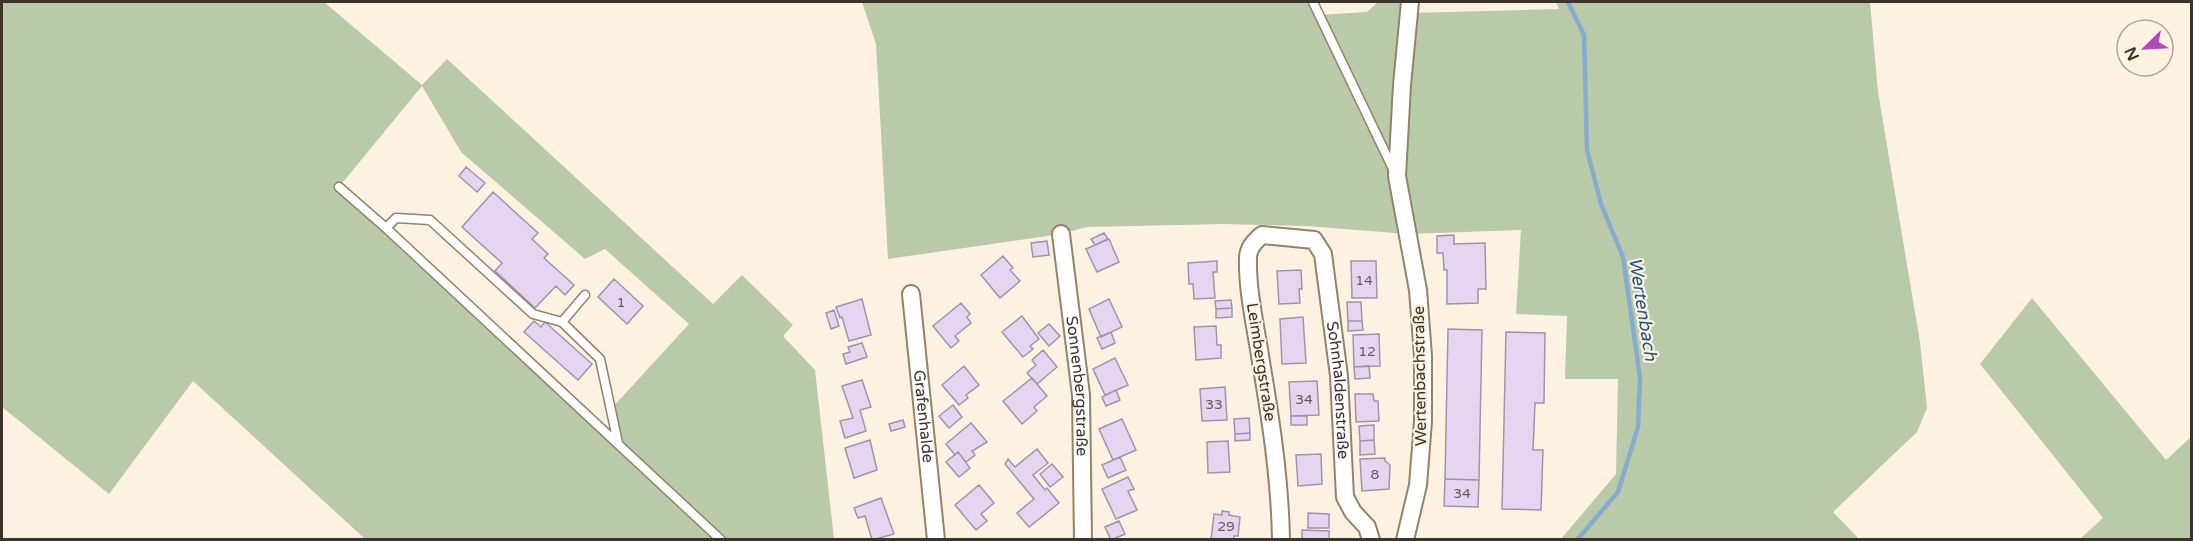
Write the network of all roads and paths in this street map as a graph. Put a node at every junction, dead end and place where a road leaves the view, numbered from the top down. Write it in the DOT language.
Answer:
graph roads {
  1 [pos="1313,2"];
  2 [pos="1410,2"];
  3 [pos="1397,176"];
  4 [pos="339,187"];
  5 [pos="386,228"];
  6 [pos="1061,234"];
  7 [pos="1308,238"];
  8 [pos="585,294"];
  9 [pos="911,294"];
  10 [pos="562,322"];
  11 [pos="618,443"];
  12 [pos="721,540"];
  13 [pos="936,540"];
  14 [pos="1083,540"];
  15 [pos="1281,540"];
  16 [pos="1371,540"];
  17 [pos="1405,540"];
  1 -- 3 [label="lane"];
  2 -- 3 [label="street, Wertenbachstraße"];
  3 -- 17 [label="street, Wertenbachstraße"];
  4 -- 5 [label="lane"];
  5 -- 10 [label="lane"];
  5 -- 11 [label="lane"];
  6 -- 14 [label="street, Sonnenbergstraße"];
  7 -- 15 [label="street, Leimbergstraße"];
  7 -- 16 [label="street, Sohnhaldenstraße"];
  8 -- 10 [label="lane"];
  9 -- 13 [label="street, Grafenhalde"];
  10 -- 11 [label="lane"];
  11 -- 12 [label="lane"];
}
